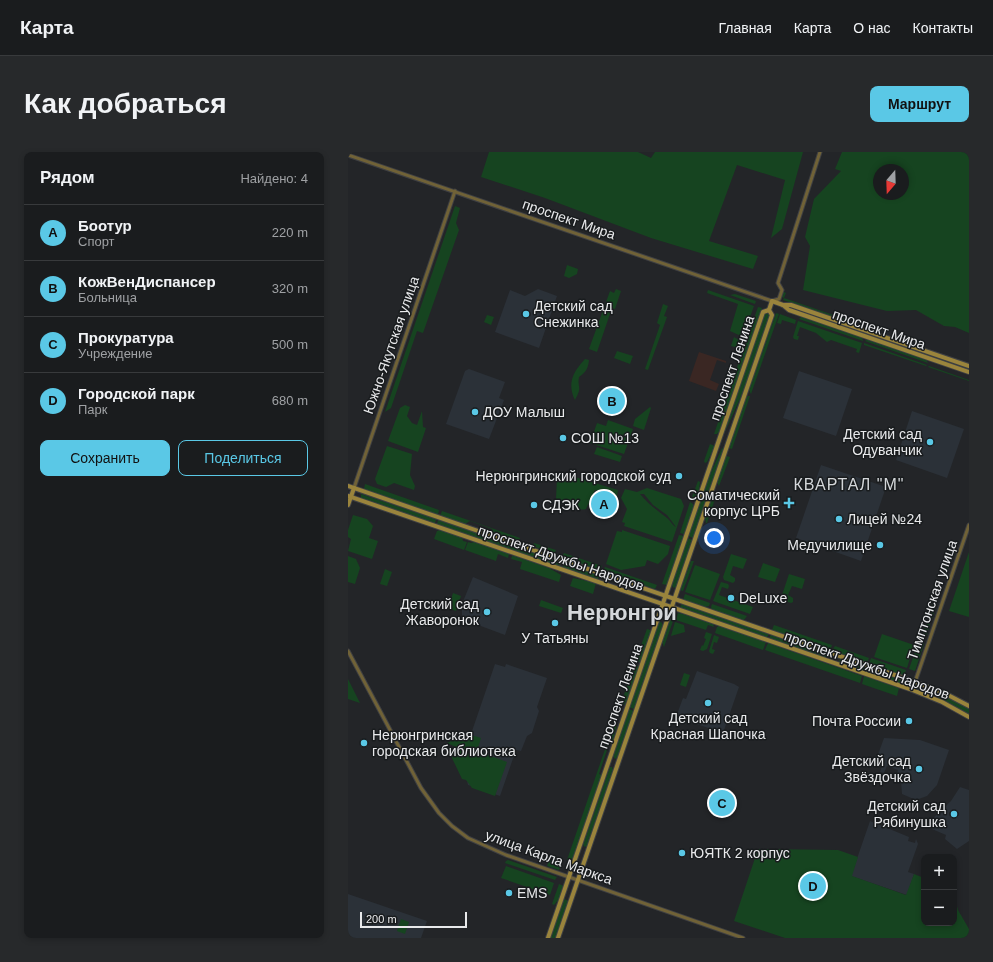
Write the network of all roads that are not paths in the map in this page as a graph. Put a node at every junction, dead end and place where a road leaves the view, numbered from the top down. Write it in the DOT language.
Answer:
graph roads {
  1 [pos="820,152"];
  2 [pos="348,155"];
  3 [pos="455,191"];
  4 [pos="772,301"];
  5 [pos="782,305"];
  6 [pos="769,310"];
  7 [pos="969,366"];
  8 [pos="969,372"];
  9 [pos="720,438"];
  10 [pos="729,441"];
  11 [pos="348,486"];
  12 [pos="354,488"];
  13 [pos="349,496"];
  14 [pos="348,505"];
  15 [pos="969,526"];
  16 [pos="665,595"];
  17 [pos="674,599"];
  18 [pos="662,604"];
  19 [pos="672,607"];
  20 [pos="348,651"];
  21 [pos="915,682"];
  22 [pos="969,706"];
  23 [pos="969,717"];
  24 [pos="569,877"];
  25 [pos="578,880"];
  26 [pos="548,938"];
  27 [pos="558,938"];
  28 [pos="744,938"];
  1 -- 4 [label="street"];
  2 -- 3 [label="street, проспект Мира"];
  3 -- 4 [label="street, проспект Мира"];
  3 -- 12 [label="street, Южно-Якутская улица"];
  4 -- 5 [label="street, проспект Мира"];
  4 -- 6 [label="street, проспект Ленина"];
  5 -- 7 [label="street, проспект Мира"];
  5 -- 8 [label="street, проспект Мира"];
  6 -- 9 [label="street, проспект Ленина"];
  6 -- 10 [label="street, проспект Ленина"];
  9 -- 10 [label="street, проспект Ленина"];
  9 -- 16 [label="street, проспект Ленина"];
  10 -- 17 [label="street, проспект Ленина"];
  11 -- 12 [label="street, проспект Дружбы Народов"];
  12 -- 13 [label="street, Южно-Якутская улица"];
  12 -- 16 [label="street, проспект Дружбы Народов"];
  13 -- 14 [label="street, Южно-Якутская улица"];
  13 -- 18 [label="street, проспект Дружбы Народов"];
  15 -- 21 [label="street, Тимптонская улица"];
  16 -- 17 [label="street, проспект Дружбы Народов"];
  16 -- 18 [label="street, проспект Ленина"];
  17 -- 19 [label="street, проспект Ленина"];
  17 -- 21 [label="street, проспект Дружбы Народов"];
  18 -- 19 [label="street, проспект Дружбы Народов"];
  18 -- 24 [label="street, проспект Ленина"];
  19 -- 23 [label="street, проспект Дружбы Народов"];
  19 -- 25 [label="street, проспект Ленина"];
  20 -- 24 [label="street, улица Карла Маркса"];
  21 -- 22 [label="street, проспект Дружбы Народов"];
  24 -- 25 [label="street, улица Карла Маркса"];
  24 -- 26 [label="street, проспект Ленина"];
  25 -- 27 [label="street, проспект Ленина"];
  25 -- 28 [label="street, улица Карла Маркса"];
}
